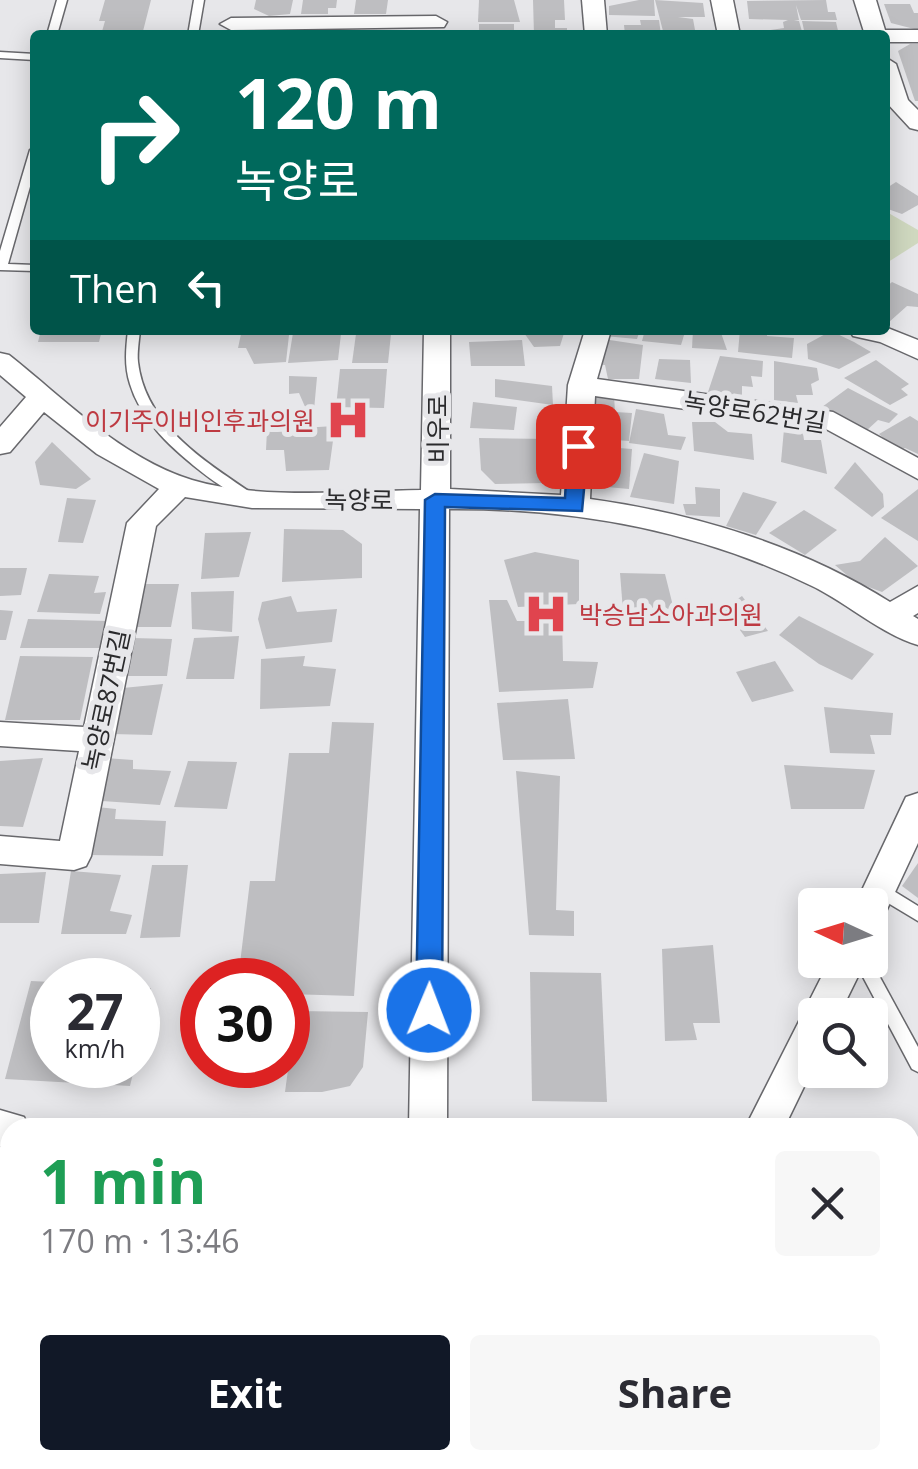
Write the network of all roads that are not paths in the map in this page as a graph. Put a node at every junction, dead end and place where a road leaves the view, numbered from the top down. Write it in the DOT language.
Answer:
graph roads {
  1 [pos="62,0"];
  2 [pos="199,0"];
  3 [pos="236,0"];
  4 [pos="592,0"];
  5 [pos="722,0"];
  6 [pos="865,0"];
  7 [pos="436,19"];
  8 [pos="53,30"];
  9 [pos="194,30"];
  10 [pos="230,30"];
  11 [pos="595,30"];
  12 [pos="728,30"];
  13 [pos="874,30"];
  14 [pos="890,36"];
  15 [pos="918,36"];
  16 [pos="0,55"];
  17 [pos="30,56"];
  18 [pos="890,81"];
  19 [pos="918,122"];
  20 [pos="30,168"];
  21 [pos="30,268"];
  22 [pos="134,335"];
  23 [pos="437,335"];
  24 [pos="597,335"];
  25 [pos="884,335"];
  26 [pos="918,351"];
  27 [pos="0,361"];
  28 [pos="582,385"];
  29 [pos="42,396"];
  30 [pos="0,445"];
  31 [pos="918,470"];
  32 [pos="179,486"];
  33 [pos="245,495"];
  34 [pos="435,500"];
  35 [pos="574,506"];
  36 [pos="918,597"];
  37 [pos="892,616"];
  38 [pos="918,634"];
  39 [pos="0,734"];
  40 [pos="96,740"];
  41 [pos="918,806"];
  42 [pos="0,850"];
  43 [pos="880,888"];
  44 [pos="888,904"];
  45 [pos="918,914"];
  46 [pos="872,978"];
  47 [pos="798,1060"];
  48 [pos="918,1064"];
  49 [pos="428,1118"];
  50 [pos="769,1118"];
  1 -- 8 [label="lane"];
  2 -- 9 [label="lane"];
  3 -- 10 [label="street"];
  4 -- 11 [label="street"];
  5 -- 12 [label="street"];
  6 -- 13 [label="street"];
  7 -- 10 [label="street"];
  14 -- 15 [label="street"];
  16 -- 17 [label="lane"];
  18 -- 19 [label="street"];
  20 -- 21 [label="lane"];
  22 -- 33 [label="lane"];
  23 -- 34 [label="street, 비우로"];
  24 -- 28 [label="street"];
  25 -- 26 [label="street"];
  27 -- 29 [label="street, 녹양로"];
  28 -- 31 [label="street, 녹양로62번길"];
  28 -- 35 [label="street"];
  29 -- 30 [label="street"];
  29 -- 32 [label="street, 녹양로"];
  32 -- 33 [label="street, 녹양로"];
  32 -- 40 [label="street, 녹양로87번길"];
  33 -- 34 [label="street, 녹양로"];
  34 -- 35 [label="street, 녹양로"];
  34 -- 49 [label="street, 비우로"];
  35 -- 37 [label="street, 녹양로"];
  36 -- 37 [label="street"];
  37 -- 38 [label="street, 녹양로"];
  39 -- 40 [label="street"];
  40 -- 42 [label="street, 녹양로87번길"];
  41 -- 43 [label="street"];
  44 -- 45 [label="lane"];
  46 -- 48 [label="lane"];
  47 -- 50 [label="street"];
}
